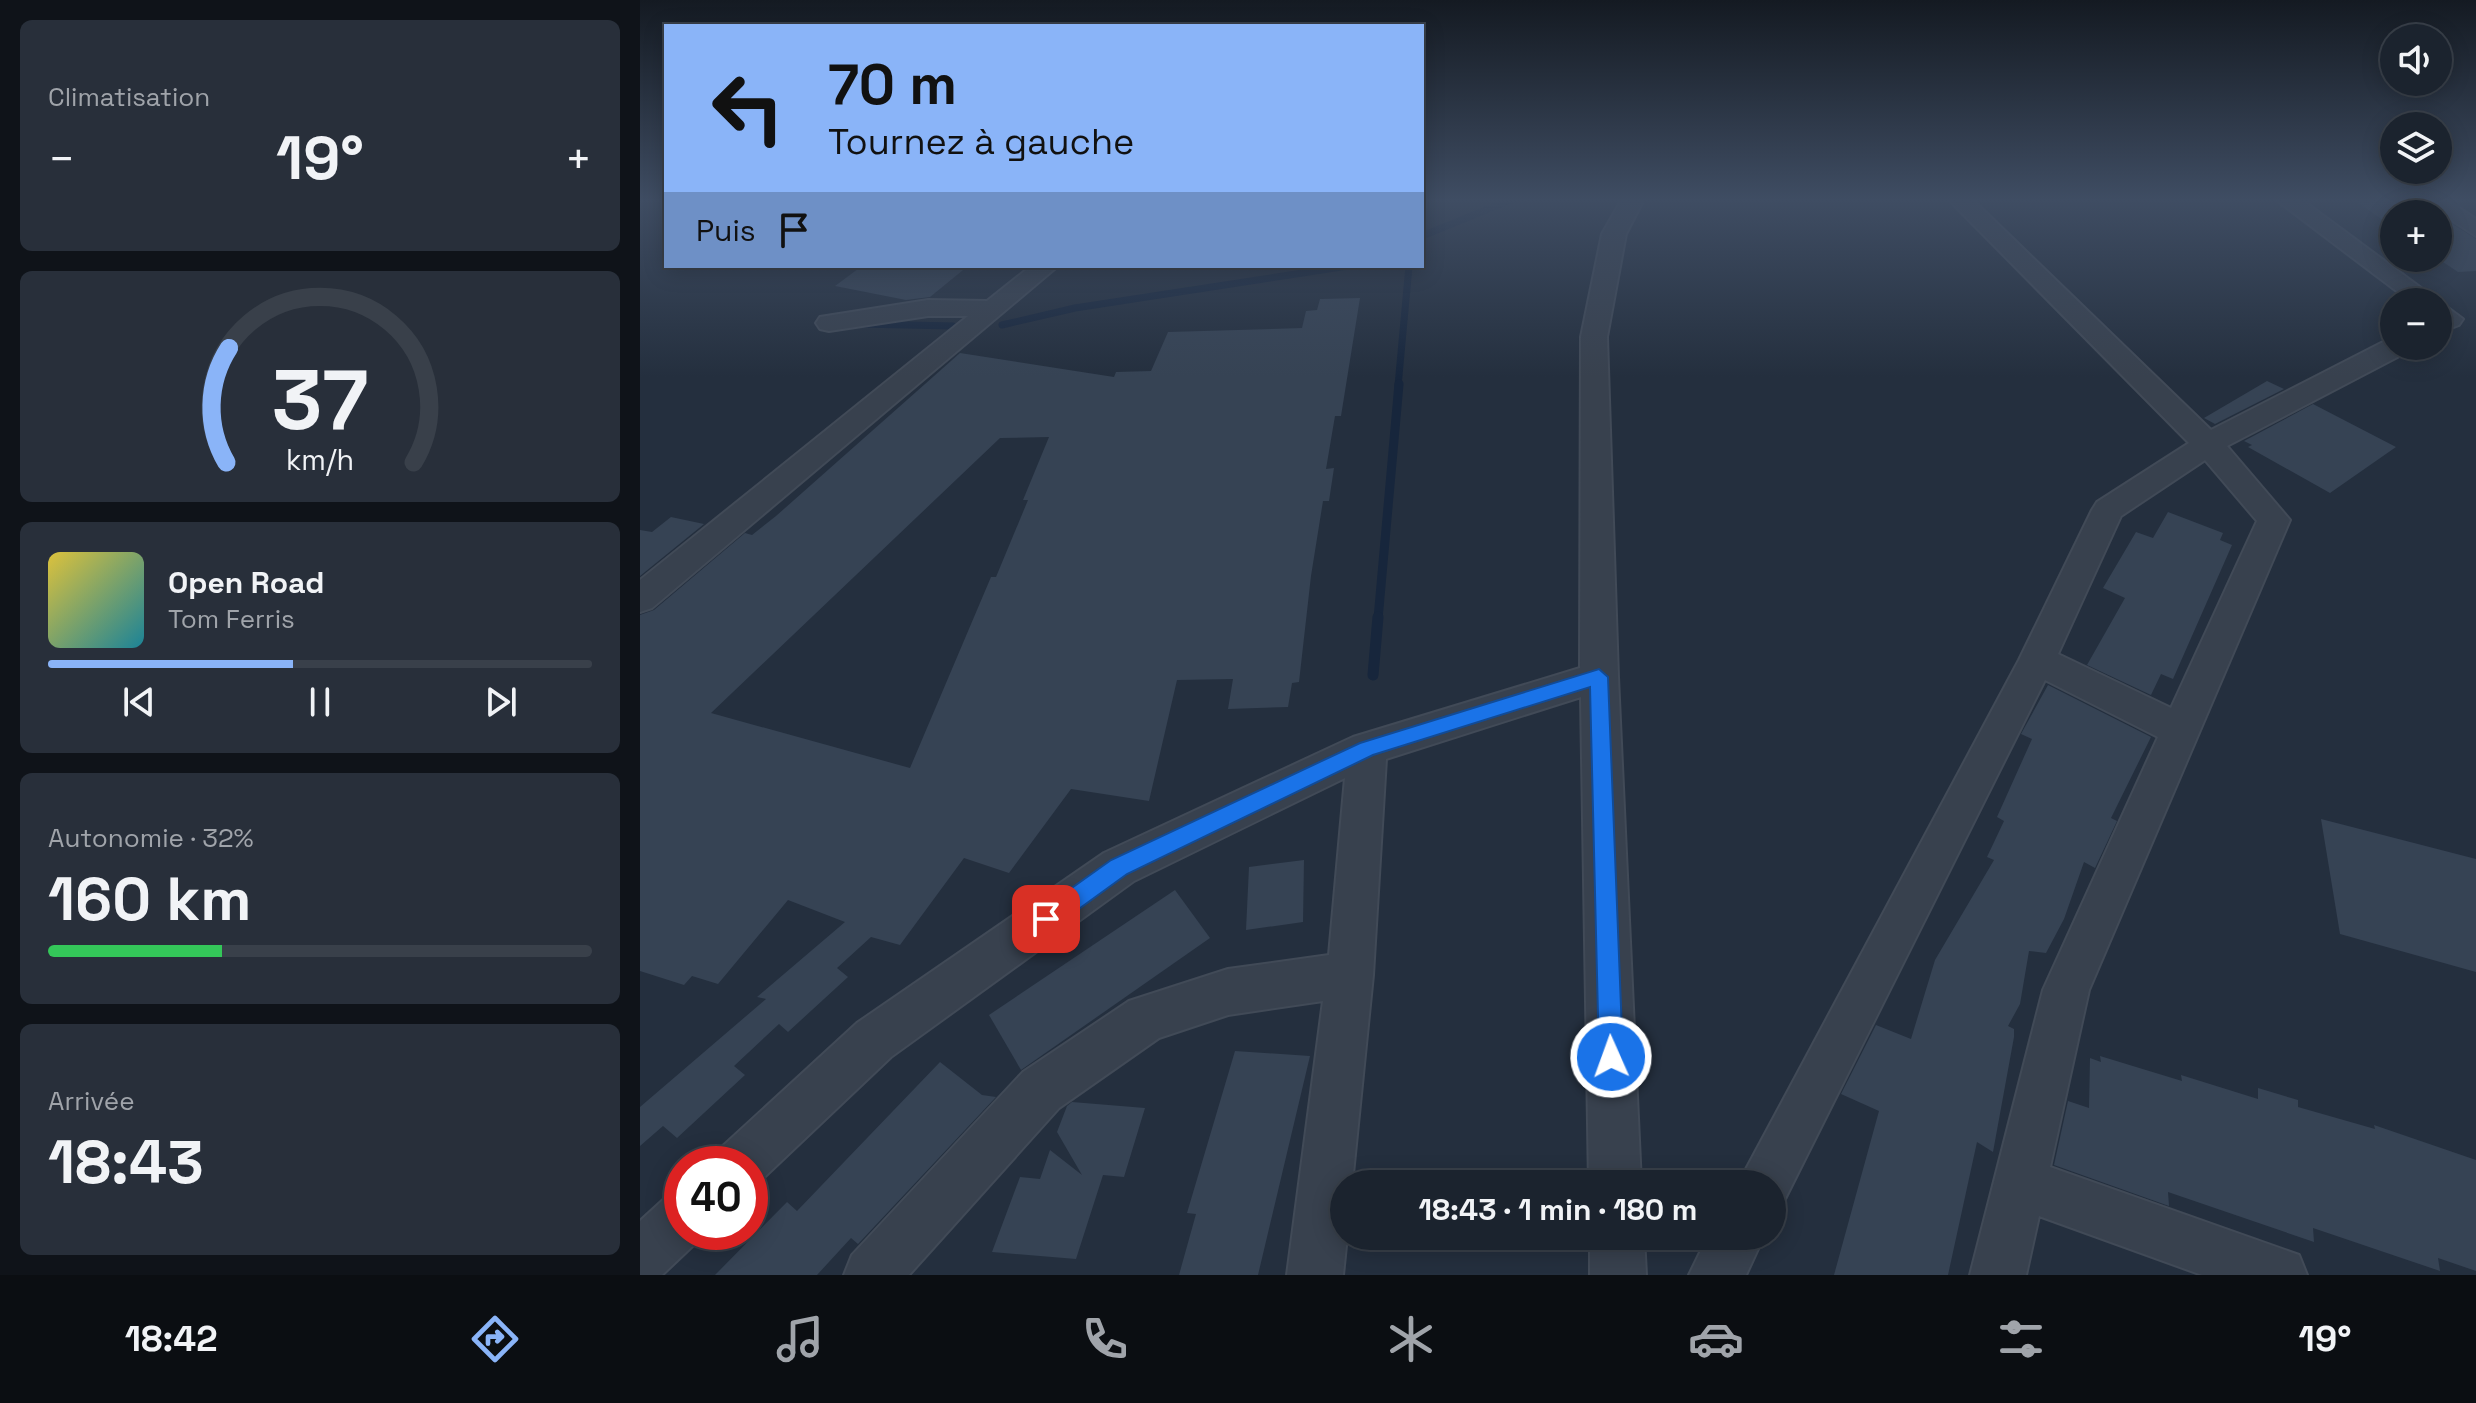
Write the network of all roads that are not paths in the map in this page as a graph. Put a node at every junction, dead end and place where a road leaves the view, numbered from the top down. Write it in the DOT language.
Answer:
graph roads {
  1 [pos="1609,258"];
  2 [pos="2019,258"];
  3 [pos="2367,258"];
  4 [pos="1044,268"];
  5 [pos="2408,288"];
  6 [pos="994,309"];
  7 [pos="829,323"];
  8 [pos="2380,355"];
  9 [pos="2208,444"];
  10 [pos="640,599"];
  11 [pos="2037,660"];
  12 [pos="1599,677"];
  13 [pos="2182,731"];
  14 [pos="1367,749"];
  15 [pos="1350,975"];
  16 [pos="760,1146"];
  17 [pos="1615,1170"];
  18 [pos="1771,1170"];
  19 [pos="2020,1183"];
  20 [pos="664,1236"];
  21 [pos="1617,1250"];
  22 [pos="1730,1250"];
  23 [pos="640,1258"];
  24 [pos="872,1275"];
  25 [pos="1315,1275"];
  26 [pos="1618,1275"];
  27 [pos="1717,1275"];
  28 [pos="1998,1275"];
  29 [pos="2279,1275"];
  1 -- 12 [label="street"];
  2 -- 9 [label="street"];
  3 -- 5 [label="street"];
  4 -- 6 [label="street"];
  6 -- 7 [label="street"];
  6 -- 10 [label="street"];
  8 -- 9 [label="street"];
  9 -- 11 [label="street"];
  9 -- 13 [label="street"];
  11 -- 13 [label="street"];
  11 -- 18 [label="street"];
  12 -- 14 [label="street"];
  12 -- 17 [label="street"];
  13 -- 19 [label="street"];
  14 -- 15 [label="street"];
  14 -- 16 [label="street"];
  15 -- 24 [label="street"];
  15 -- 25 [label="street"];
  19 -- 28 [label="street"];
  19 -- 29 [label="street"];
  20 -- 23 [label="street"];
  21 -- 26 [label="street"];
  22 -- 27 [label="street"];
}
